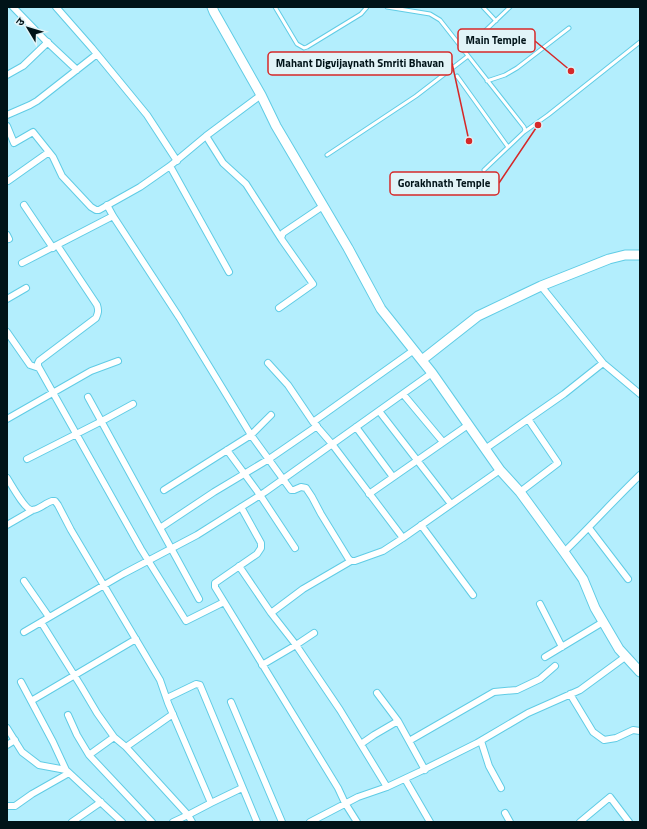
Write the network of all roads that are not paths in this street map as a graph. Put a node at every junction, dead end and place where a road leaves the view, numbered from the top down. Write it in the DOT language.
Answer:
graph roads {
  1 [pos="13,7"];
  2 [pos="56,7"];
  3 [pos="212,7"];
  4 [pos="275,7"];
  5 [pos="367,7"];
  6 [pos="387,7"];
  7 [pos="484,7"];
  8 [pos="510,7"];
  9 [pos="496,21"];
  10 [pos="569,28"];
  11 [pos="48,42"];
  12 [pos="640,42"];
  13 [pos="464,51"];
  14 [pos="97,54"];
  15 [pos="468,56"];
  16 [pos="77,70"];
  17 [pos="7,75"];
  18 [pos="457,76"];
  19 [pos="487,81"];
  20 [pos="261,95"];
  21 [pos="7,114"];
  22 [pos="7,126"];
  23 [pos="524,132"];
  24 [pos="206,136"];
  25 [pos="508,147"];
  26 [pos="49,152"];
  27 [pos="327,155"];
  28 [pos="177,161"];
  29 [pos="170,166"];
  30 [pos="484,170"];
  31 [pos="8,181"];
  32 [pos="24,205"];
  33 [pos="107,205"];
  34 [pos="323,206"];
  35 [pos="113,216"];
  36 [pos="282,240"];
  37 [pos="55,246"];
  38 [pos="640,255"];
  39 [pos="22,263"];
  40 [pos="229,272"];
  41 [pos="541,286"];
  42 [pos="26,288"];
  43 [pos="7,298"];
  44 [pos="278,308"];
  45 [pos="8,337"];
  46 [pos="414,350"];
  47 [pos="422,360"];
  48 [pos="118,361"];
  49 [pos="268,363"];
  50 [pos="603,363"];
  51 [pos="39,368"];
  52 [pos="432,373"];
  53 [pos="53,393"];
  54 [pos="403,394"];
  55 [pos="640,394"];
  56 [pos="88,397"];
  57 [pos="133,404"];
  58 [pos="379,411"];
  59 [pos="271,415"];
  60 [pos="7,419"];
  61 [pos="528,419"];
  62 [pos="102,421"];
  63 [pos="315,424"];
  64 [pos="468,425"];
  65 [pos="356,427"];
  66 [pos="77,434"];
  67 [pos="251,435"];
  68 [pos="443,442"];
  69 [pos="332,444"];
  70 [pos="485,449"];
  71 [pos="227,450"];
  72 [pos="27,459"];
  73 [pos="269,459"];
  74 [pos="417,460"];
  75 [pos="500,470"];
  76 [pos="244,473"];
  77 [pos="640,475"];
  78 [pos="394,477"];
  79 [pos="7,478"];
  80 [pos="283,479"];
  81 [pos="164,490"];
  82 [pos="520,492"];
  83 [pos="370,494"];
  84 [pos="260,495"];
  85 [pos="451,504"];
  86 [pos="241,507"];
  87 [pos="33,510"];
  88 [pos="7,526"];
  89 [pos="421,526"];
  90 [pos="160,528"];
  91 [pos="589,528"];
  92 [pos="403,538"];
  93 [pos="295,548"];
  94 [pos="172,549"];
  95 [pos="564,552"];
  96 [pos="351,561"];
  97 [pos="149,562"];
  98 [pos="239,566"];
  99 [pos="628,579"];
  100 [pos="24,581"];
  101 [pos="104,586"];
  102 [pos="473,595"];
  103 [pos="200,599"];
  104 [pos="224,602"];
  105 [pos="540,604"];
  106 [pos="272,613"];
  107 [pos="49,617"];
  108 [pos="40,622"];
  109 [pos="603,622"];
  110 [pos="24,632"];
  111 [pos="314,633"];
  112 [pos="136,639"];
  113 [pos="296,645"];
  114 [pos="562,647"];
  115 [pos="545,657"];
  116 [pos="626,657"];
  117 [pos="262,665"];
  118 [pos="555,666"];
  119 [pos="640,672"];
  120 [pos="74,675"];
  121 [pos="21,682"];
  122 [pos="377,693"];
  123 [pos="570,694"];
  124 [pos="167,698"];
  125 [pos="31,701"];
  126 [pos="231,702"];
  127 [pos="173,714"];
  128 [pos="68,715"];
  129 [pos="398,721"];
  130 [pos="7,728"];
  131 [pos="640,731"];
  132 [pos="114,737"];
  133 [pos="15,740"];
  134 [pos="409,741"];
  135 [pos="481,741"];
  136 [pos="361,744"];
  137 [pos="7,745"];
  138 [pos="126,747"];
  139 [pos="89,755"];
  140 [pos="425,770"];
  141 [pos="67,771"];
  142 [pos="405,779"];
  143 [pos="387,787"];
  144 [pos="242,788"];
  145 [pos="501,788"];
  146 [pos="101,802"];
  147 [pos="211,803"];
  148 [pos="345,804"];
  149 [pos="7,806"];
  150 [pos="505,813"];
  151 [pos="188,816"];
  152 [pos="72,822"];
  153 [pos="122,822"];
  154 [pos="152,822"];
  155 [pos="173,822"];
  156 [pos="192,822"];
  157 [pos="257,822"];
  158 [pos="282,822"];
  159 [pos="310,822"];
  160 [pos="357,822"];
  161 [pos="430,822"];
  162 [pos="510,822"];
  163 [pos="580,822"];
  164 [pos="629,822"];
  1 -- 11 [label="street"];
  2 -- 14 [label="street"];
  3 -- 20 [label="street"];
  4 -- 5 [label="lane"];
  6 -- 13 [label="lane"];
  7 -- 9 [label="lane"];
  8 -- 9 [label="lane"];
  9 -- 13 [label="lane"];
  10 -- 19 [label="lane"];
  11 -- 16 [label="street"];
  11 -- 17 [label="street"];
  12 -- 23 [label="lane"];
  13 -- 15 [label="lane"];
  14 -- 16 [label="street"];
  14 -- 28 [label="street"];
  15 -- 19 [label="lane"];
  15 -- 27 [label="lane"];
  16 -- 21 [label="street"];
  18 -- 25 [label="lane"];
  19 -- 23 [label="lane"];
  20 -- 24 [label="street"];
  20 -- 34 [label="street"];
  22 -- 26 [label="street"];
  23 -- 25 [label="lane"];
  24 -- 28 [label="street"];
  24 -- 36 [label="street"];
  25 -- 30 [label="lane"];
  26 -- 31 [label="street"];
  26 -- 33 [label="street"];
  28 -- 29 [label="street"];
  29 -- 33 [label="street"];
  29 -- 40 [label="street"];
  32 -- 37 [label="street"];
  33 -- 35 [label="street"];
  34 -- 36 [label="street"];
  34 -- 46 [label="street"];
  35 -- 37 [label="street"];
  35 -- 67 [label="street"];
  36 -- 44 [label="street"];
  37 -- 39 [label="street"];
  37 -- 51 [label="street"];
  38 -- 41 [label="street"];
  41 -- 47 [label="street"];
  41 -- 50 [label="street"];
  42 -- 43 [label="street"];
  45 -- 51 [label="street"];
  46 -- 47 [label="street"];
  46 -- 63 [label="street"];
  47 -- 52 [label="street"];
  48 -- 53 [label="street"];
  49 -- 63 [label="street"];
  50 -- 55 [label="street"];
  50 -- 61 [label="street"];
  51 -- 53 [label="street"];
  52 -- 54 [label="street"];
  52 -- 64 [label="street"];
  53 -- 60 [label="street"];
  53 -- 66 [label="street"];
  54 -- 58 [label="street"];
  54 -- 68 [label="street"];
  56 -- 62 [label="street"];
  57 -- 62 [label="street"];
  58 -- 65 [label="street"];
  58 -- 74 [label="street"];
  59 -- 67 [label="street"];
  61 -- 70 [label="street"];
  61 -- 82 [label="street"];
  62 -- 66 [label="street"];
  62 -- 90 [label="street"];
  63 -- 69 [label="street"];
  63 -- 73 [label="street"];
  64 -- 68 [label="street"];
  64 -- 70 [label="street"];
  65 -- 69 [label="street"];
  65 -- 78 [label="street"];
  66 -- 72 [label="street"];
  66 -- 97 [label="street"];
  67 -- 71 [label="street"];
  67 -- 73 [label="street"];
  68 -- 74 [label="street"];
  69 -- 80 [label="street"];
  69 -- 83 [label="street"];
  70 -- 75 [label="street"];
  71 -- 76 [label="street"];
  71 -- 81 [label="street"];
  73 -- 76 [label="street"];
  73 -- 80 [label="street"];
  74 -- 78 [label="street"];
  74 -- 85 [label="street"];
  75 -- 82 [label="street"];
  75 -- 85 [label="street"];
  76 -- 84 [label="street"];
  76 -- 90 [label="street"];
  77 -- 91 [label="street"];
  78 -- 83 [label="street"];
  79 -- 87 [label="street"];
  80 -- 84 [label="street"];
  80 -- 96 [label="street"];
  82 -- 95 [label="street"];
  83 -- 92 [label="street"];
  84 -- 86 [label="street"];
  84 -- 93 [label="street"];
  85 -- 89 [label="street"];
  86 -- 94 [label="street"];
  86 -- 98 [label="street"];
  87 -- 88 [label="street"];
  87 -- 101 [label="street"];
  89 -- 92 [label="street"];
  89 -- 102 [label="street"];
  90 -- 94 [label="street"];
  91 -- 95 [label="street"];
  91 -- 99 [label="street"];
  92 -- 96 [label="street"];
  94 -- 97 [label="street"];
  94 -- 103 [label="street"];
  95 -- 109 [label="street"];
  96 -- 106 [label="street"];
  97 -- 101 [label="street"];
  97 -- 104 [label="street"];
  98 -- 104 [label="street"];
  98 -- 106 [label="street"];
  100 -- 107 [label="street"];
  101 -- 107 [label="street"];
  101 -- 112 [label="street"];
  104 -- 117 [label="street"];
  105 -- 114 [label="street"];
  106 -- 113 [label="street"];
  107 -- 108 [label="street"];
  108 -- 110 [label="street"];
  108 -- 120 [label="street"];
  109 -- 114 [label="street"];
  109 -- 116 [label="street"];
  111 -- 113 [label="street"];
  112 -- 120 [label="street"];
  112 -- 124 [label="street"];
  113 -- 117 [label="street"];
  113 -- 136 [label="street"];
  114 -- 115 [label="street"];
  116 -- 119 [label="street"];
  116 -- 123 [label="street"];
  117 -- 148 [label="street"];
  118 -- 134 [label="street"];
  120 -- 125 [label="street"];
  120 -- 132 [label="street"];
  121 -- 125 [label="street"];
  122 -- 129 [label="street"];
  123 -- 131 [label="street"];
  123 -- 135 [label="street"];
  124 -- 127 [label="street"];
  124 -- 144 [label="street"];
  125 -- 141 [label="street"];
  126 -- 158 [label="street"];
  127 -- 138 [label="street"];
  127 -- 147 [label="street"];
  128 -- 139 [label="street"];
  129 -- 134 [label="street"];
  129 -- 136 [label="street"];
  130 -- 133 [label="street"];
  132 -- 138 [label="street"];
  132 -- 139 [label="street"];
  133 -- 137 [label="street"];
  133 -- 141 [label="street"];
  134 -- 140 [label="street"];
  135 -- 140 [label="street"];
  135 -- 145 [label="street"];
  136 -- 143 [label="street"];
  138 -- 151 [label="street"];
  139 -- 154 [label="street"];
  140 -- 142 [label="street"];
  141 -- 146 [label="street"];
  141 -- 149 [label="street"];
  142 -- 143 [label="street"];
  142 -- 161 [label="street"];
  143 -- 148 [label="street"];
  144 -- 147 [label="street"];
  144 -- 157 [label="street"];
  146 -- 152 [label="street"];
  146 -- 153 [label="street"];
  147 -- 151 [label="street"];
  148 -- 159 [label="street"];
  148 -- 160 [label="street"];
  150 -- 162 [label="street"];
  151 -- 155 [label="street"];
  151 -- 156 [label="street"];
  163 -- 164 [label="street"];
}
